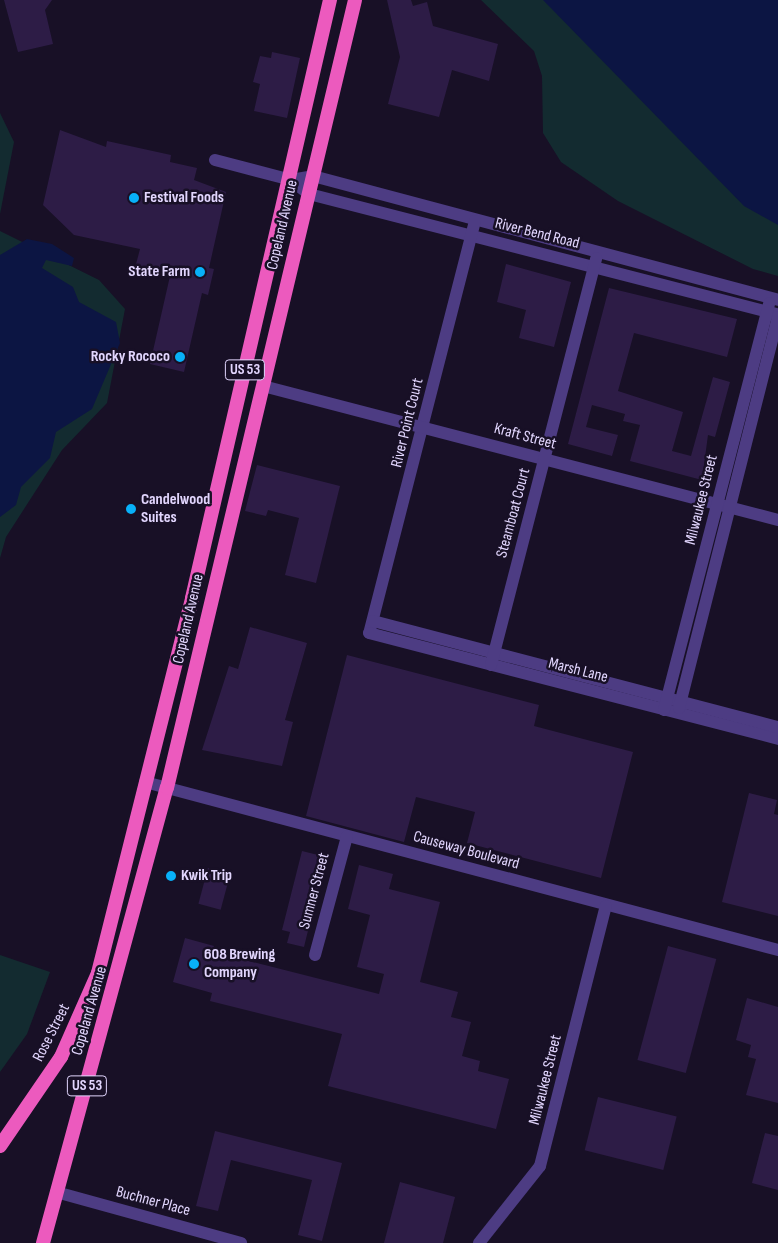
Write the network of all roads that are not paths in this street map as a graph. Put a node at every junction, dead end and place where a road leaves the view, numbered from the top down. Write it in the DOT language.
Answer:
graph roads {
  1 [pos="330,0"];
  2 [pos="355,0"];
  3 [pos="214,160"];
  4 [pos="313,176"];
  5 [pos="291,180"];
  6 [pos="309,194"];
  7 [pos="475,221"];
  8 [pos="472,235"];
  9 [pos="596,259"];
  10 [pos="774,299"];
  11 [pos="774,314"];
  12 [pos="263,386"];
  13 [pos="235,414"];
  14 [pos="425,427"];
  15 [pos="545,459"];
  16 [pos="235,498"];
  17 [pos="718,504"];
  18 [pos="731,508"];
  19 [pos="778,520"];
  20 [pos="371,627"];
  21 [pos="492,659"];
  22 [pos="666,704"];
  23 [pos="679,707"];
  24 [pos="778,727"];
  25 [pos="778,739"];
  26 [pos="145,782"];
  27 [pos="167,788"];
  28 [pos="347,836"];
  29 [pos="606,906"];
  30 [pos="109,923"];
  31 [pos="778,950"];
  32 [pos="315,955"];
  33 [pos="0,1146"];
  34 [pos="56,1192"];
  35 [pos="43,1243"];
  36 [pos="241,1243"];
  37 [pos="479,1243"];
  1 -- 5 [label="highway, Copeland Avenue / US 53"];
  2 -- 4 [label="highway, Copeland Avenue / US 53"];
  3 -- 5 [label="street, River Bend Road"];
  4 -- 5 [label="street, River Bend Road"];
  4 -- 6 [label="highway, Copeland Avenue / US 53"];
  4 -- 7 [label="street, River Bend Road"];
  5 -- 6 [label="street, River Bend Road"];
  5 -- 13 [label="highway, Copeland Avenue / US 53"];
  6 -- 8 [label="street, River Bend Road"];
  6 -- 12 [label="highway, Copeland Avenue / US 53"];
  7 -- 8 [label="street, River Point Court"];
  7 -- 9 [label="street, River Bend Road"];
  8 -- 9 [label="street, River Bend Road"];
  8 -- 14 [label="street, River Point Court"];
  9 -- 10 [label="street, River Bend Road"];
  9 -- 11 [label="street, River Bend Road"];
  9 -- 15 [label="street, Steamboat Court"];
  10 -- 11 [label="street, Milwaukee Street"];
  11 -- 17 [label="street, Milwaukee Street"];
  11 -- 18 [label="street, Milwaukee Street"];
  12 -- 14 [label="street, Kraft Street"];
  12 -- 16 [label="highway, Copeland Avenue / US 53"];
  13 -- 16 [label="highway"];
  13 -- 26 [label="highway, Copeland Avenue / US 53"];
  14 -- 15 [label="street, Kraft Street"];
  14 -- 20 [label="street, River Point Court"];
  15 -- 17 [label="street, Kraft Street"];
  15 -- 21 [label="street, Steamboat Court"];
  16 -- 27 [label="highway, Copeland Avenue / US 53"];
  17 -- 18 [label="street, Kraft Street"];
  17 -- 22 [label="street, Milwaukee Street"];
  18 -- 19 [label="street, Kraft Street"];
  18 -- 23 [label="street, Milwaukee Street"];
  20 -- 21 [label="street, Marsh Lane"];
  21 -- 22 [label="street, Marsh Lane"];
  22 -- 23 [label="street, Marsh Lane"];
  23 -- 24 [label="street, Marsh Lane"];
  23 -- 25 [label="street, Marsh Lane"];
  26 -- 27 [label="street, Causeway Boulevard"];
  26 -- 30 [label="highway, Copeland Avenue / US 53"];
  27 -- 28 [label="street, Causeway Boulevard"];
  27 -- 34 [label="highway, Copeland Avenue / US 53"];
  28 -- 29 [label="street, Causeway Boulevard"];
  28 -- 32 [label="street, Sumner Street"];
  29 -- 31 [label="street, Causeway Boulevard"];
  29 -- 37 [label="street, Milwaukee Street"];
  30 -- 33 [label="highway, Rose Street / US 53"];
  34 -- 35 [label="highway, Copeland Avenue / US 53"];
  34 -- 36 [label="street, Buchner Place"];
}
